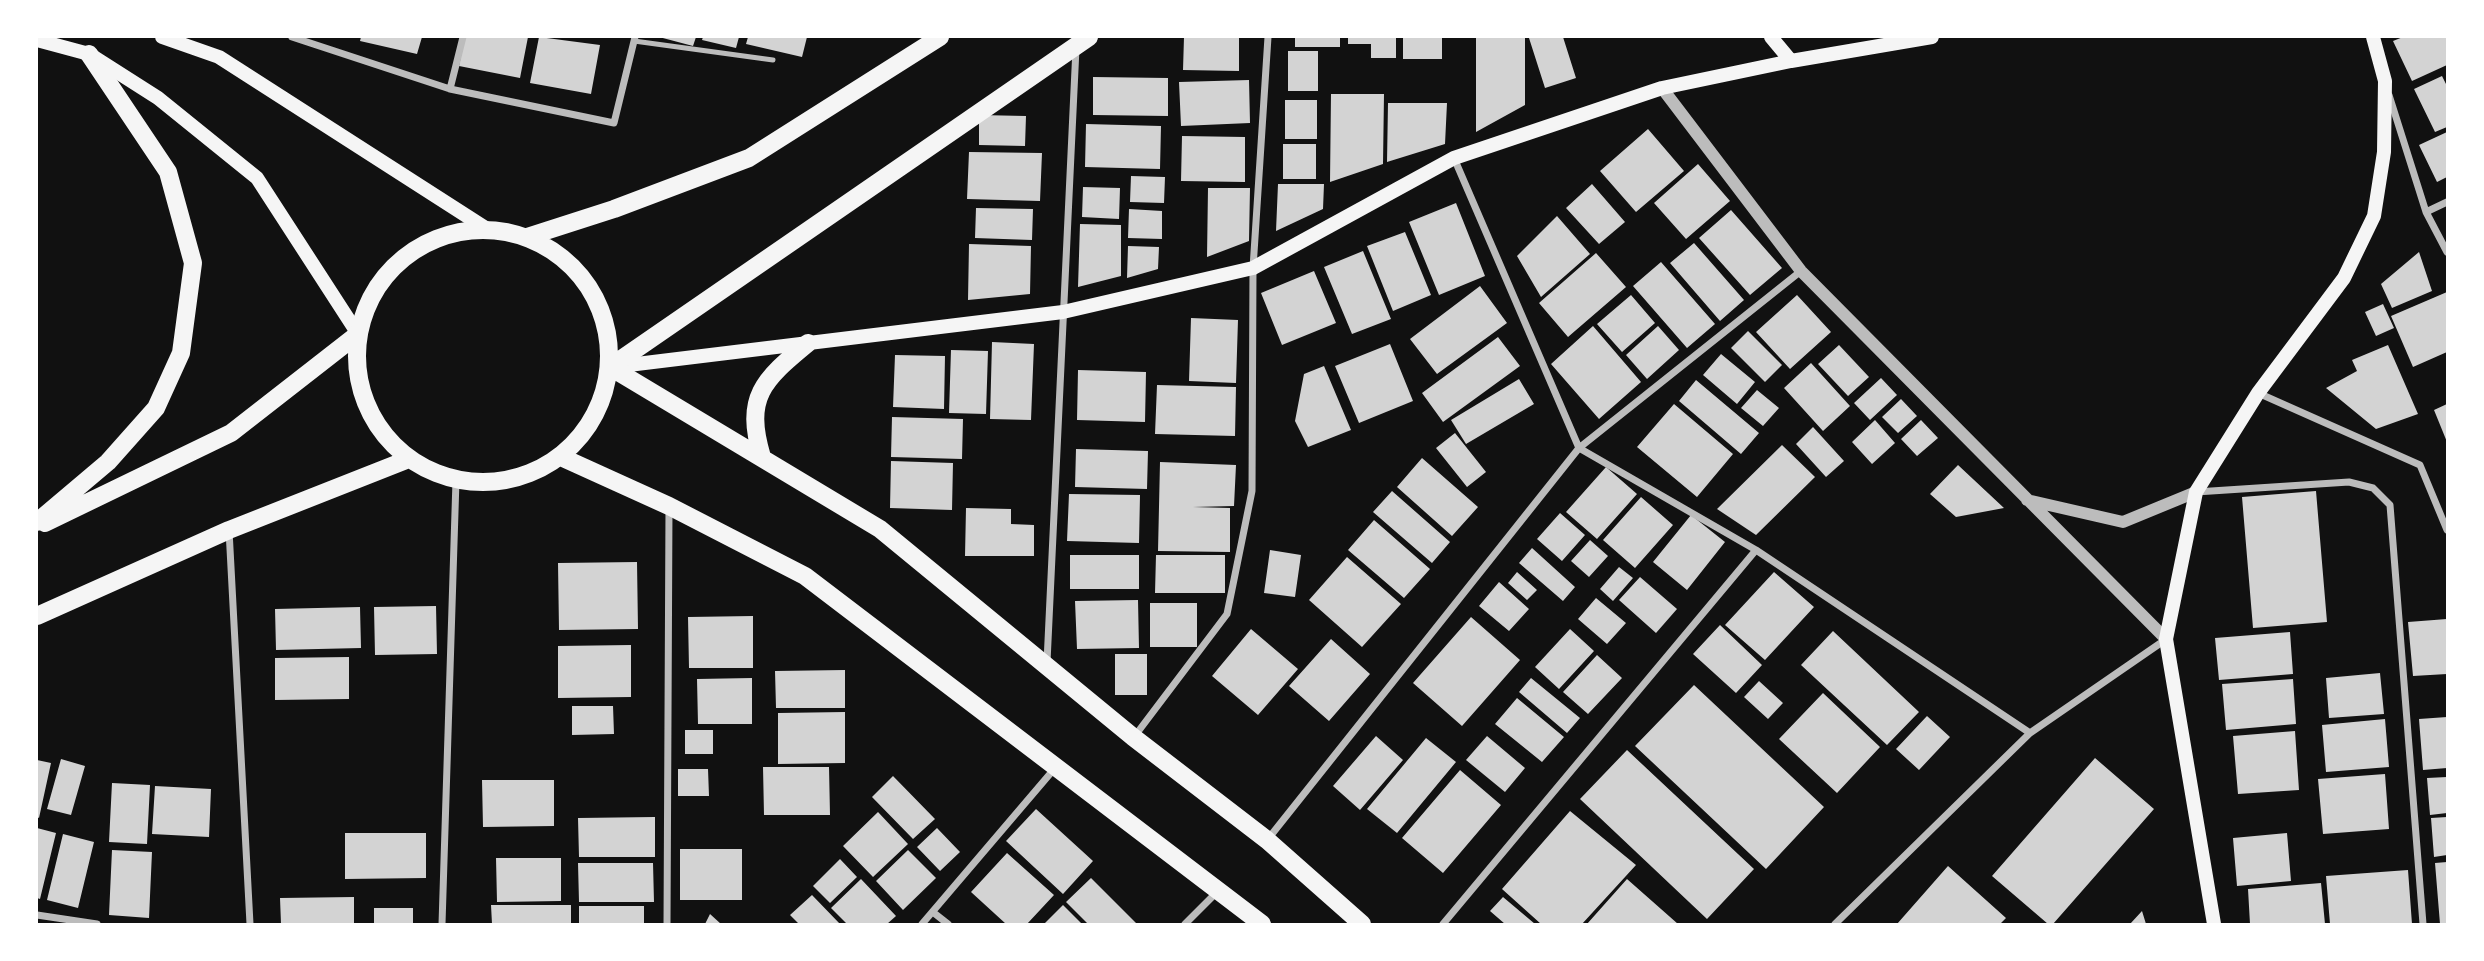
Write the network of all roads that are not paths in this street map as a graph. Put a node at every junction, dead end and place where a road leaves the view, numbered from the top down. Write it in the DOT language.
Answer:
graph roads {
  1 [pos="162,37"];
  2 [pos="292,37"];
  3 [pos="463,37"];
  4 [pos="940,37"];
  5 [pos="1268,37"];
  6 [pos="1771,37"];
  7 [pos="1931,37"];
  8 [pos="2373,37"];
  9 [pos="634,39"];
  10 [pos="37,40"];
  11 [pos="1083,41"];
  12 [pos="89,54"];
  13 [pos="773,60"];
  14 [pos="1791,61"];
  15 [pos="2385,81"];
  16 [pos="1662,88"];
  17 [pos="450,89"];
  18 [pos="1454,158"];
  19 [pos="2447,202"];
  20 [pos="2426,212"];
  21 [pos="487,229"];
  22 [pos="527,237"];
  23 [pos="2447,252"];
  24 [pos="1253,268"];
  25 [pos="1801,271"];
  26 [pos="1063,312"];
  27 [pos="358,334"];
  28 [pos="808,343"];
  29 [pos="610,367"];
  30 [pos="2258,393"];
  31 [pos="1579,448"];
  32 [pos="561,457"];
  33 [pos="762,457"];
  34 [pos="409,459"];
  35 [pos="456,480"];
  36 [pos="2196,492"];
  37 [pos="2027,500"];
  38 [pos="669,506"];
  39 [pos="37,525"];
  40 [pos="229,530"];
  41 [pos="2447,530"];
  42 [pos="1756,550"];
  43 [pos="37,616"];
  44 [pos="2166,639"];
  45 [pos="1046,667"];
  46 [pos="2030,733"];
  47 [pos="1133,737"];
  48 [pos="1057,766"];
  49 [pos="1267,840"];
  50 [pos="1219,890"];
  51 [pos="934,913"];
  52 [pos="37,915"];
  53 [pos="97,924"];
  54 [pos="250,924"];
  55 [pos="442,924"];
  56 [pos="667,924"];
  57 [pos="922,924"];
  58 [pos="948,924"];
  59 [pos="1185,924"];
  60 [pos="1262,924"];
  61 [pos="1362,924"];
  62 [pos="1443,924"];
  63 [pos="1836,924"];
  64 [pos="2214,924"];
  65 [pos="2423,924"];
  1 -- 21 [label="main road"];
  2 -- 17 [label="street"];
  3 -- 17 [label="street"];
  4 -- 22 [label="main road"];
  5 -- 24 [label="street"];
  6 -- 14 [label="main road"];
  7 -- 14 [label="main road"];
  8 -- 15 [label="main road"];
  9 -- 13 [label="lane"];
  9 -- 17 [label="street"];
  10 -- 12 [label="main road"];
  11 -- 26 [label="street"];
  11 -- 29 [label="main road"];
  12 -- 27 [label="main road"];
  12 -- 39 [label="main road"];
  14 -- 16 [label="main road"];
  15 -- 20 [label="street"];
  15 -- 30 [label="main road"];
  16 -- 18 [label="main road"];
  16 -- 25 [label="street"];
  18 -- 24 [label="main road"];
  18 -- 31 [label="street"];
  19 -- 20 [label="street"];
  20 -- 23 [label="street"];
  21 -- 22 [label="main road"];
  21 -- 27 [label="main road"];
  22 -- 29 [label="main road"];
  24 -- 26 [label="main road"];
  24 -- 47 [label="street"];
  25 -- 31 [label="street"];
  25 -- 37 [label="street"];
  26 -- 28 [label="main road"];
  26 -- 45 [label="street"];
  27 -- 34 [label="main road"];
  27 -- 39 [label="main road"];
  28 -- 29 [label="main road"];
  28 -- 33 [label="main road"];
  29 -- 32 [label="main road"];
  29 -- 33 [label="main road"];
  30 -- 36 [label="main road"];
  30 -- 41 [label="street"];
  31 -- 42 [label="street"];
  31 -- 49 [label="street"];
  32 -- 35 [label="main road"];
  32 -- 38 [label="main road"];
  33 -- 45 [label="main road"];
  34 -- 35 [label="main road"];
  34 -- 40 [label="main road"];
  35 -- 55 [label="street"];
  36 -- 37 [label="street"];
  36 -- 44 [label="main road"];
  36 -- 65 [label="street"];
  37 -- 44 [label="street"];
  38 -- 48 [label="main road"];
  38 -- 56 [label="street"];
  40 -- 43 [label="main road"];
  40 -- 54 [label="street"];
  42 -- 46 [label="street"];
  42 -- 62 [label="street"];
  44 -- 46 [label="street"];
  44 -- 64 [label="main road"];
  45 -- 47 [label="main road"];
  46 -- 63 [label="street"];
  47 -- 49 [label="main road"];
  48 -- 50 [label="main road"];
  48 -- 51 [label="street"];
  49 -- 61 [label="main road"];
  50 -- 59 [label="street"];
  50 -- 60 [label="main road"];
  51 -- 57 [label="street"];
  51 -- 58 [label="street"];
  52 -- 53 [label="street"];
}
